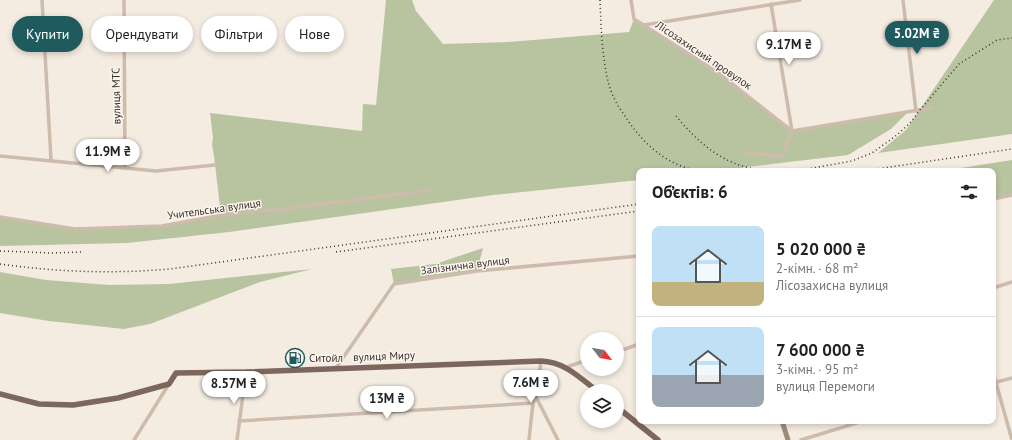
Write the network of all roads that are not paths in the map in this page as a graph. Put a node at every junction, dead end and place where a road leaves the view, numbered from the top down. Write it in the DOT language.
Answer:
graph roads {
  1 [pos="42,0"];
  2 [pos="124,0"];
  3 [pos="631,0"];
  4 [pos="800,0"];
  5 [pos="904,0"];
  6 [pos="771,4"];
  7 [pos="644,26"];
  8 [pos="931,108"];
  9 [pos="916,111"];
  10 [pos="792,131"];
  11 [pos="746,153"];
  12 [pos="0,156"];
  13 [pos="51,160"];
  14 [pos="215,165"];
  15 [pos="125,167"];
  16 [pos="431,190"];
  17 [pos="1012,194"];
  18 [pos="996,198"];
  19 [pos="0,217"];
  20 [pos="636,256"];
  21 [pos="1012,282"];
  22 [pos="996,287"];
  23 [pos="636,345"];
  24 [pos="624,349"];
  25 [pos="541,361"];
  26 [pos="580,362"];
  27 [pos="567,367"];
  28 [pos="336,368"];
  29 [pos="246,372"];
  30 [pos="1012,378"];
  31 [pos="996,383"];
  32 [pos="169,384"];
  33 [pos="588,384"];
  34 [pos="996,386"];
  35 [pos="0,394"];
  36 [pos="536,397"];
  37 [pos="533,403"];
  38 [pos="624,413"];
  39 [pos="239,421"];
  40 [pos="636,422"];
  41 [pos="638,424"];
  42 [pos="783,424"];
  43 [pos="853,424"];
  44 [pos="134,440"];
  45 [pos="237,440"];
  46 [pos="529,440"];
  47 [pos="558,440"];
  48 [pos="658,440"];
  49 [pos="788,440"];
  50 [pos="801,440"];
  51 [pos="1012,440"];
  1 -- 13 [label="street"];
  2 -- 15 [label="street, вулиця МТС"];
  3 -- 7 [label="street, Лісозахисний провулок"];
  4 -- 6 [label="street"];
  5 -- 9 [label="street"];
  6 -- 7 [label="street"];
  6 -- 10 [label="street"];
  7 -- 10 [label="street, Лісозахисний провулок"];
  8 -- 9 [label="street"];
  9 -- 10 [label="street"];
  10 -- 11 [label="street"];
  12 -- 13 [label="street"];
  13 -- 15 [label="street"];
  14 -- 15 [label="street"];
  16 -- 19 [label="street, Учительська вулиця"];
  17 -- 18 [label="street"];
  20 -- 28 [label="street, Залізнична вулиця"];
  21 -- 22 [label="street"];
  23 -- 24 [label="street"];
  25 -- 27 [label="main road, вулиця Миру"];
  25 -- 28 [label="main road, вулиця Миру"];
  25 -- 36 [label="street"];
  26 -- 27 [label="street"];
  27 -- 33 [label="main road"];
  28 -- 29 [label="main road, вулиця Миру"];
  29 -- 32 [label="main road, вулиця Миру"];
  29 -- 39 [label="street"];
  30 -- 31 [label="street"];
  32 -- 35 [label="main road"];
  32 -- 44 [label="street"];
  34 -- 51 [label="street"];
  36 -- 37 [label="street"];
  36 -- 47 [label="street"];
  37 -- 39 [label="street"];
  37 -- 46 [label="street"];
  38 -- 40 [label="main road"];
  39 -- 45 [label="street"];
  41 -- 48 [label="main road"];
  42 -- 49 [label="street"];
  43 -- 50 [label="street"];
}
